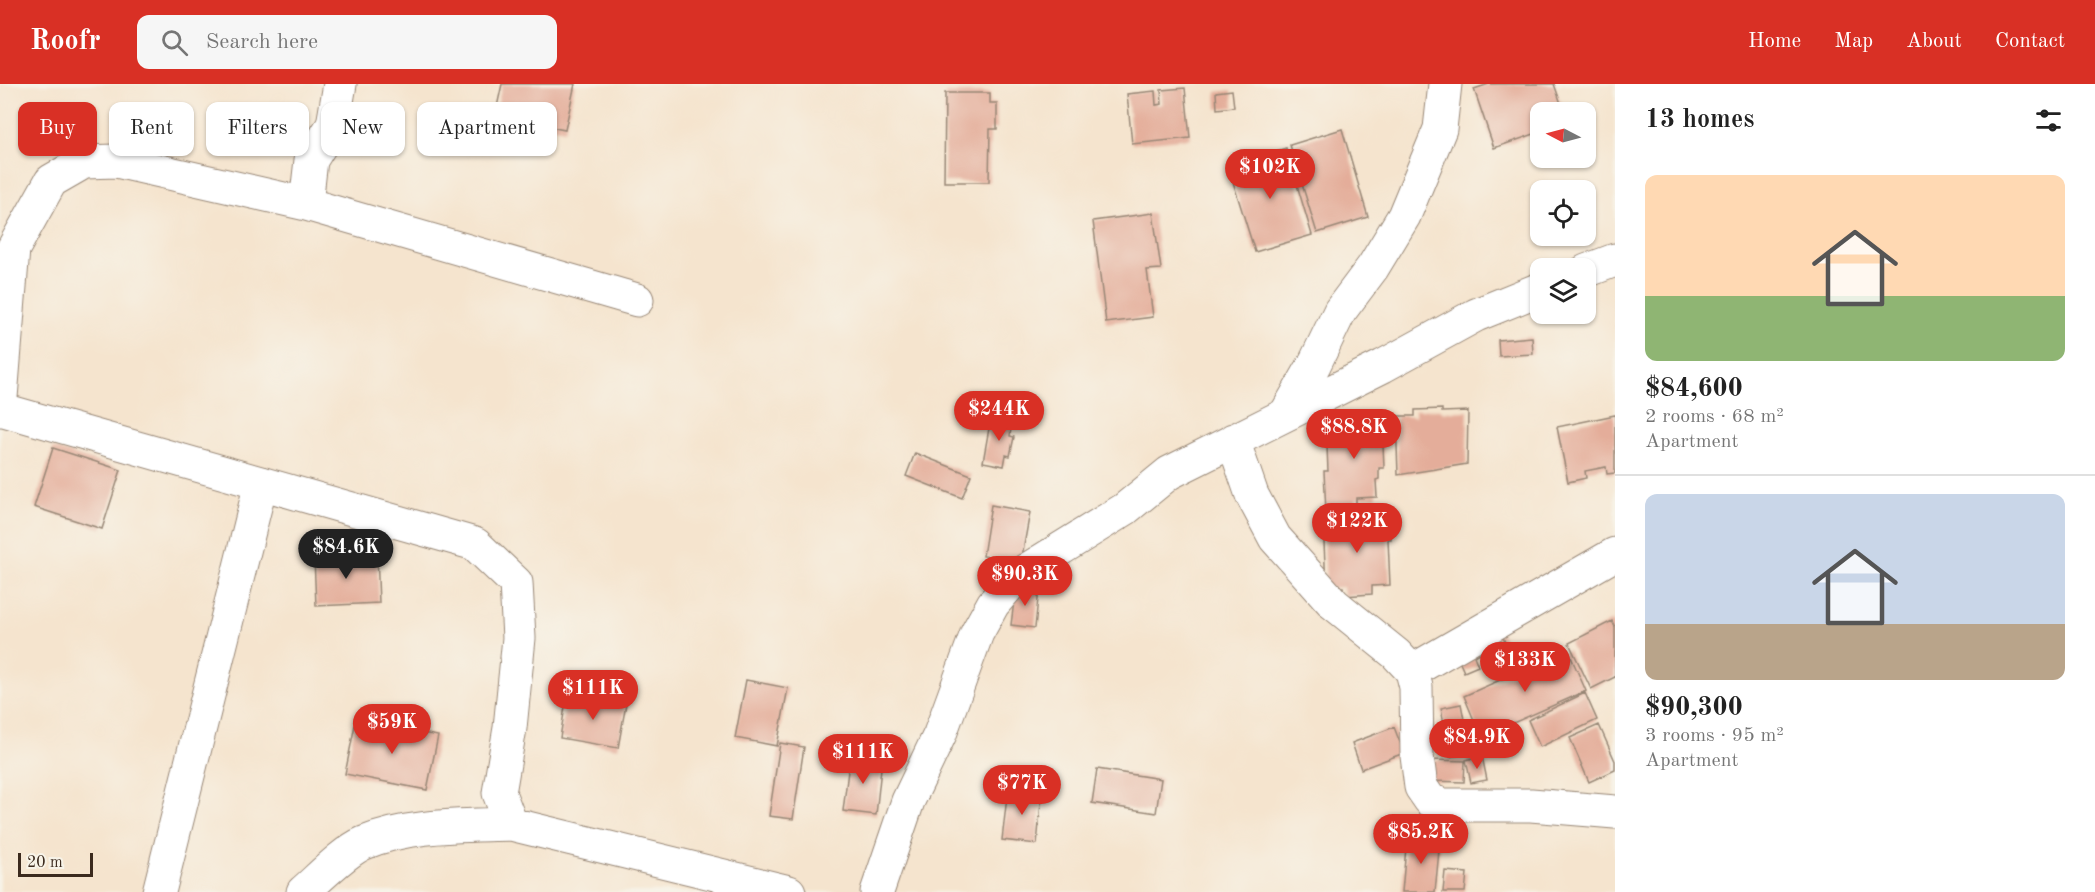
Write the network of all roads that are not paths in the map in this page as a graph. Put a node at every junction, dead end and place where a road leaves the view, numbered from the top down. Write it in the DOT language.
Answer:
graph roads {
  1 [pos="340,84"];
  2 [pos="1445,84"];
  3 [pos="306,204"];
  4 [pos="1615,260"];
  5 [pos="1596,268"];
  6 [pos="1530,292"];
  7 [pos="637,300"];
  8 [pos="0,409"];
  9 [pos="1286,414"];
  10 [pos="1233,440"];
  11 [pos="261,483"];
  12 [pos="1615,554"];
  13 [pos="1412,671"];
  14 [pos="1615,812"];
  15 [pos="511,824"];
  16 [pos="159,892"];
  17 [pos="303,892"];
  18 [pos="789,892"];
  19 [pos="877,892"];
  1 -- 3 [label="street"];
  2 -- 9 [label="street"];
  3 -- 7 [label="street"];
  3 -- 8 [label="street"];
  4 -- 5 [label="street"];
  6 -- 9 [label="street"];
  8 -- 11 [label="street"];
  9 -- 10 [label="street"];
  10 -- 13 [label="street"];
  10 -- 19 [label="street"];
  11 -- 15 [label="street"];
  11 -- 16 [label="street"];
  12 -- 13 [label="street"];
  13 -- 14 [label="street"];
  15 -- 17 [label="street"];
  15 -- 18 [label="street"];
}
